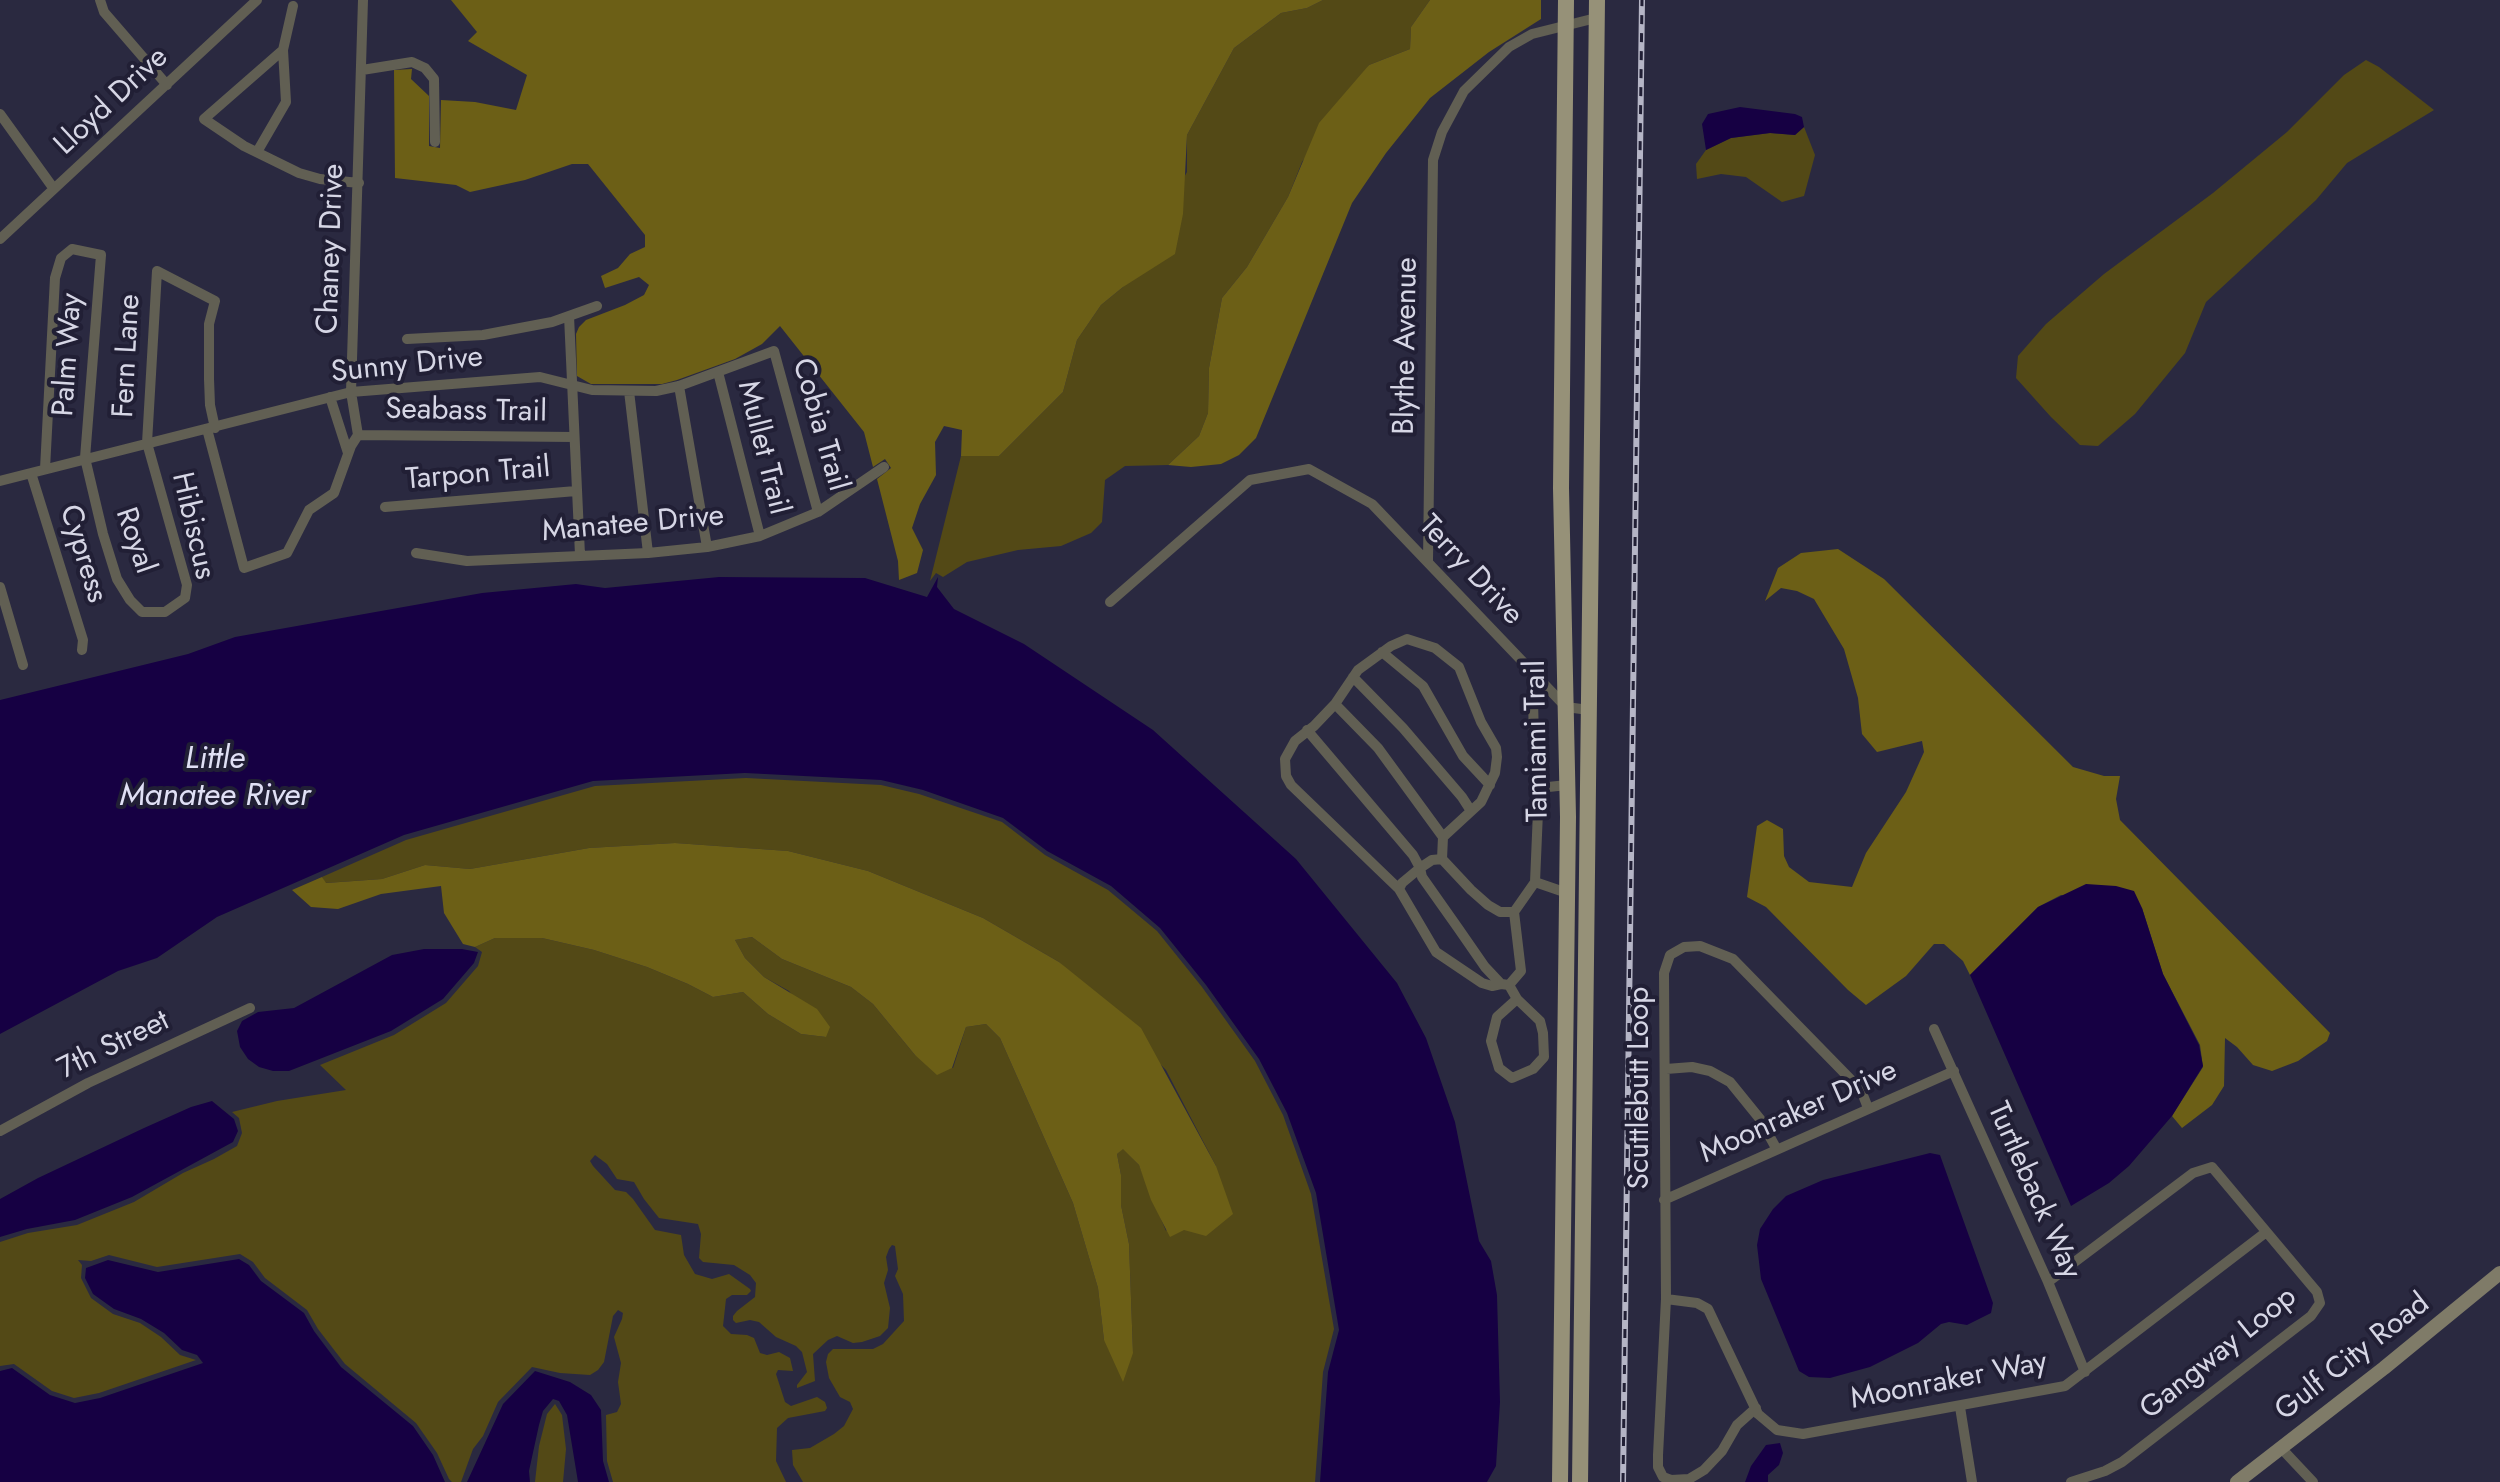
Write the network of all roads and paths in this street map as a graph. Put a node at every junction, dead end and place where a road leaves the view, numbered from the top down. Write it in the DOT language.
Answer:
graph roads {
  1 [pos="100,0"];
  2 [pos="257,0"];
  3 [pos="363,0"];
  4 [pos="1566,0"];
  5 [pos="1597,0"];
  6 [pos="293,6"];
  7 [pos="1596,18"];
  8 [pos="1566,24"];
  9 [pos="283,50"];
  10 [pos="362,70"];
  11 [pos="167,85"];
  12 [pos="0,114"];
  13 [pos="435,142"];
  14 [pos="257,152"];
  15 [pos="359,183"];
  16 [pos="54,189"];
  17 [pos="0,239"];
  18 [pos="597,306"];
  19 [pos="569,316"];
  20 [pos="407,339"];
  21 [pos="774,351"];
  22 [pos="718,372"];
  23 [pos="572,385"];
  24 [pos="679,386"];
  25 [pos="629,391"];
  26 [pos="351,392"];
  27 [pos="330,397"];
  28 [pos="211,429"];
  29 [pos="358,435"];
  30 [pos="574,437"];
  31 [pos="147,443"];
  32 [pos="348,453"];
  33 [pos="85,458"];
  34 [pos="884,467"];
  35 [pos="45,469"];
  36 [pos="31,473"];
  37 [pos="0,481"];
  38 [pos="576,491"];
  39 [pos="385,507"];
  40 [pos="818,512"];
  41 [pos="760,536"];
  42 [pos="707,547"];
  43 [pos="416,553"];
  44 [pos="648,553"];
  45 [pos="580,555"];
  46 [pos="1428,561"];
  47 [pos="0,587"];
  48 [pos="1110,602"];
  49 [pos="165,612"];
  50 [pos="82,650"];
  51 [pos="1382,652"];
  52 [pos="23,665"];
  53 [pos="1353,677"];
  54 [pos="1544,684"];
  55 [pos="1335,704"];
  56 [pos="1566,707"];
  57 [pos="1589,710"];
  58 [pos="1307,730"];
  59 [pos="1490,785"];
  60 [pos="1567,785"];
  61 [pos="1539,788"];
  62 [pos="1471,811"];
  63 [pos="1443,837"];
  64 [pos="1442,859"];
  65 [pos="1420,868"];
  66 [pos="1535,882"];
  67 [pos="1399,889"];
  68 [pos="1567,893"];
  69 [pos="1514,912"];
  70 [pos="1505,984"];
  71 [pos="1517,999"];
  72 [pos="250,1008"];
  73 [pos="1934,1029"];
  74 [pos="1666,1069"];
  75 [pos="1954,1071"];
  76 [pos="1868,1108"];
  77 [pos="0,1131"];
  78 [pos="1776,1148"];
  79 [pos="1664,1200"];
  80 [pos="2265,1233"];
  81 [pos="2500,1273"];
  82 [pos="2048,1282"];
  83 [pos="1562,1290"];
  84 [pos="1582,1290"];
  85 [pos="1666,1299"];
  86 [pos="2085,1372"];
  87 [pos="1960,1407"];
  88 [pos="1756,1408"];
  89 [pos="2281,1448"];
  90 [pos="1560,1482"];
  91 [pos="1580,1482"];
  92 [pos="1972,1482"];
  93 [pos="2071,1482"];
  94 [pos="2237,1482"];
  95 [pos="2313,1482"];
  1 -- 11 [label="street"];
  2 -- 11 [label="street, Lloyd Drive"];
  3 -- 10 [label="street, Chaney Drive"];
  4 -- 8 [label="main road, Tamiami Trail"];
  5 -- 7 [label="main road, Tamiami Trail"];
  6 -- 9 [label="street"];
  7 -- 8 [label="street, Blythe Avenue"];
  7 -- 57 [label="main road, Tamiami Trail"];
  8 -- 46 [label="street, Blythe Avenue"];
  8 -- 56 [label="main road, Tamiami Trail"];
  9 -- 14 [label="street"];
  9 -- 14 [label="street"];
  10 -- 13 [label="street"];
  10 -- 15 [label="street, Chaney Drive"];
  11 -- 16 [label="street, Lloyd Drive"];
  12 -- 16 [label="street"];
  14 -- 15 [label="street"];
  15 -- 26 [label="street, Chaney Drive"];
  16 -- 17 [label="street, Lloyd Drive"];
  18 -- 19 [label="street"];
  19 -- 20 [label="street"];
  19 -- 23 [label="street"];
  21 -- 22 [label="street, Sunny Drive"];
  21 -- 40 [label="street, Cobia Trail"];
  22 -- 24 [label="street, Sunny Drive"];
  22 -- 41 [label="street, Mullet Trail"];
  23 -- 25 [label="street, Sunny Drive"];
  23 -- 26 [label="street, Sunny Drive"];
  23 -- 30 [label="street"];
  24 -- 25 [label="street, Sunny Drive"];
  24 -- 42 [label="street"];
  25 -- 44 [label="street"];
  26 -- 27 [label="street, Sunny Drive"];
  26 -- 29 [label="street, Chaney Drive"];
  27 -- 28 [label="street, Sunny Drive"];
  27 -- 32 [label="street"];
  28 -- 31 [label="street, Sunny Drive"];
  28 -- 31 [label="street, Fern Lane"];
  28 -- 32 [label="street"];
  29 -- 30 [label="street, Seabass Trail"];
  29 -- 32 [label="street"];
  30 -- 38 [label="street"];
  31 -- 33 [label="street, Sunny Drive"];
  31 -- 49 [label="street, Hibiscus"];
  33 -- 35 [label="street, Sunny Drive"];
  33 -- 35 [label="street, Palm Way"];
  33 -- 49 [label="street, Royal"];
  34 -- 40 [label="street, Manatee Drive"];
  35 -- 36 [label="street, Sunny Drive"];
  36 -- 37 [label="street, Sunny Drive"];
  36 -- 50 [label="street, Cypress"];
  38 -- 39 [label="street, Tarpon Trail"];
  38 -- 45 [label="street"];
  40 -- 41 [label="street, Manatee Drive"];
  41 -- 42 [label="street, Manatee Drive"];
  42 -- 44 [label="street, Manatee Drive"];
  43 -- 45 [label="street, Manatee Drive"];
  44 -- 45 [label="street, Manatee Drive"];
  46 -- 48 [label="street, Terry Drive"];
  46 -- 54 [label="street, Terry Drive"];
  47 -- 52 [label="street"];
  51 -- 53 [label="street"];
  51 -- 59 [label="street"];
  51 -- 59 [label="street"];
  53 -- 55 [label="street"];
  53 -- 62 [label="street"];
  54 -- 56 [label="street, Terry Drive"];
  54 -- 61 [label="street"];
  55 -- 58 [label="street"];
  55 -- 63 [label="street"];
  56 -- 57 [label="street"];
  56 -- 60 [label="main road, Tamiami Trail"];
  57 -- 84 [label="main road, Tamiami Trail"];
  58 -- 65 [label="street"];
  58 -- 67 [label="street"];
  59 -- 62 [label="street"];
  60 -- 61 [label="street"];
  60 -- 68 [label="main road, Tamiami Trail"];
  61 -- 66 [label="street"];
  62 -- 63 [label="street"];
  63 -- 64 [label="street"];
  64 -- 65 [label="street"];
  64 -- 69 [label="street"];
  65 -- 67 [label="street"];
  65 -- 70 [label="street"];
  66 -- 68 [label="street"];
  66 -- 69 [label="street"];
  67 -- 70 [label="street"];
  68 -- 83 [label="main road, Tamiami Trail"];
  69 -- 70 [label="street"];
  70 -- 71 [label="street"];
  71 -- 71 [label="street"];
  72 -- 77 [label="street, 7th Street"];
  73 -- 75 [label="street, Turtleback Way"];
  74 -- 76 [label="street, Scuttlebutt Loop"];
  74 -- 78 [label="street"];
  74 -- 79 [label="street, Scuttlebutt Loop"];
  75 -- 76 [label="street, Moonraker Drive"];
  75 -- 82 [label="street, Turtleback Way"];
  76 -- 78 [label="street, Moonraker Drive"];
  78 -- 79 [label="street, Moonraker Drive"];
  79 -- 85 [label="street, Scuttlebutt Loop"];
  80 -- 82 [label="street, Gangway Loop"];
  80 -- 86 [label="street, Moonraker Way"];
  80 -- 93 [label="street, Gangway Loop"];
  81 -- 89 [label="street, Gulf City Road"];
  82 -- 86 [label="street, Turtleback Way"];
  83 -- 84 [label="street"];
  83 -- 90 [label="main road, Tamiami Trail"];
  84 -- 91 [label="main road, Tamiami Trail"];
  85 -- 88 [label="street, Moonraker Way"];
  85 -- 88 [label="street, Scuttlebutt Loop"];
  86 -- 87 [label="street, Moonraker Way"];
  87 -- 88 [label="street, Moonraker Way"];
  87 -- 92 [label="street"];
  89 -- 94 [label="street, Gulf City Road"];
  89 -- 95 [label="street"];
}
